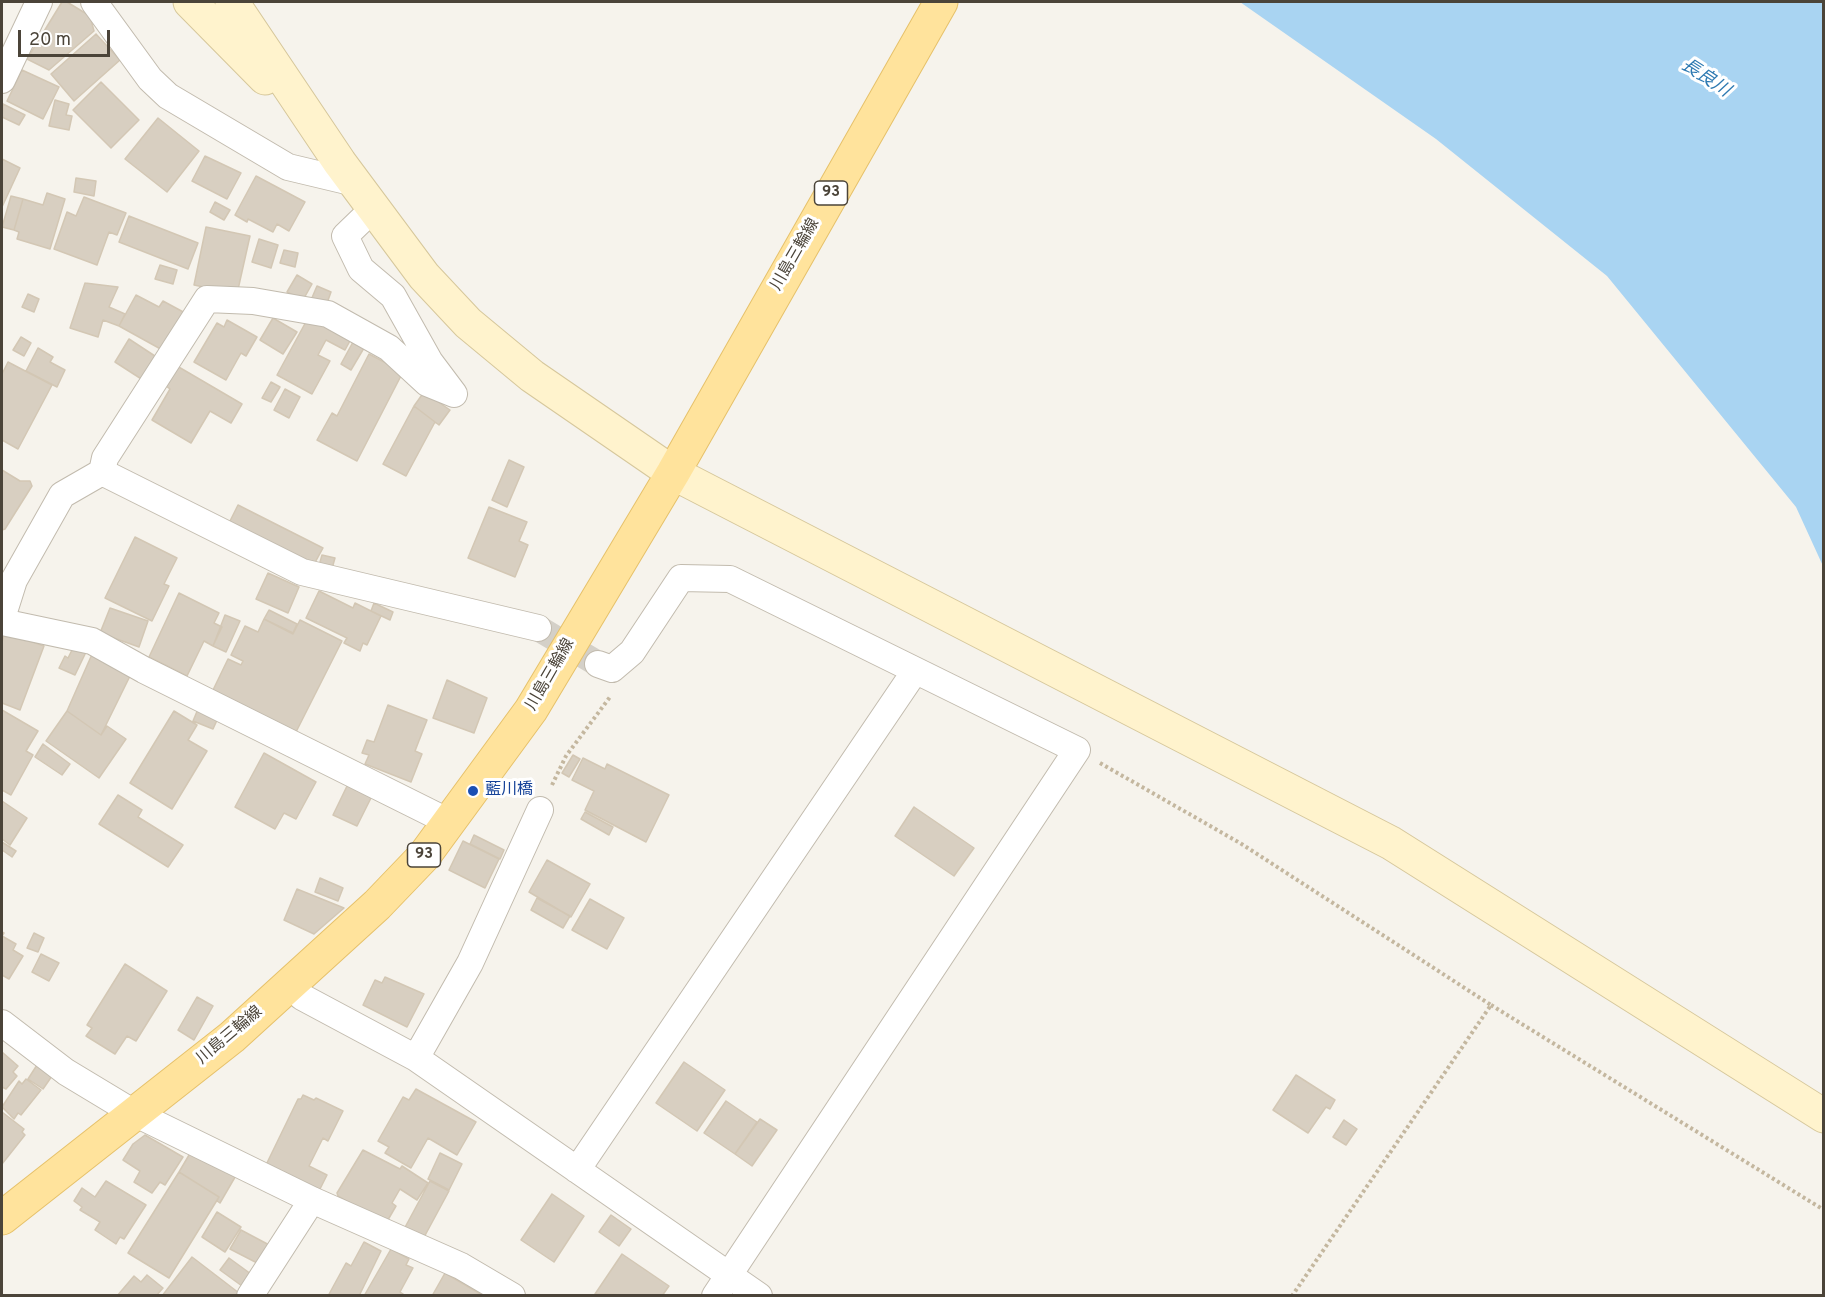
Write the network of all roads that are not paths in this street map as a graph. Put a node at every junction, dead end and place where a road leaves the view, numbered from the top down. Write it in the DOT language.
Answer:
graph roads {
  1 [pos="39,2"];
  2 [pos="94,2"];
  3 [pos="190,2"];
  4 [pos="232,2"];
  5 [pos="941,2"];
  6 [pos="2,80"];
  7 [pos="356,184"];
  8 [pos="102,472"];
  9 [pos="673,473"];
  10 [pos="2,620"];
  11 [pos="538,628"];
  12 [pos="605,667"];
  13 [pos="915,671"];
  14 [pos="540,810"];
  15 [pos="449,822"];
  16 [pos="294,982"];
  17 [pos="2,1023"];
  18 [pos="416,1059"];
  19 [pos="134,1113"];
  20 [pos="1824,1116"];
  21 [pos="577,1170"];
  22 [pos="312,1200"];
  23 [pos="2,1218"];
  24 [pos="723,1286"];
  25 [pos="250,1296"];
  26 [pos="512,1296"];
  27 [pos="759,1296"];
  1 -- 6 [label="street"];
  2 -- 7 [label="street"];
  3 -- 7 [label="street"];
  4 -- 7 [label="street"];
  5 -- 9 [label="main road, 川島三輪線 / 93"];
  7 -- 8 [label="street"];
  7 -- 9 [label="street"];
  8 -- 10 [label="street"];
  8 -- 11 [label="street"];
  9 -- 15 [label="main road, 川島三輪線 / 93"];
  9 -- 20 [label="street"];
  10 -- 15 [label="street"];
  12 -- 13 [label="street"];
  13 -- 21 [label="street"];
  13 -- 24 [label="street"];
  14 -- 18 [label="street"];
  15 -- 16 [label="main road, 川島三輪線 / 93"];
  16 -- 18 [label="street"];
  16 -- 19 [label="main road, 川島三輪線 / 93"];
  17 -- 19 [label="street"];
  18 -- 21 [label="street"];
  19 -- 22 [label="street"];
  19 -- 23 [label="main road, 川島三輪線 / 93"];
  21 -- 24 [label="street"];
  22 -- 25 [label="street"];
  22 -- 26 [label="street"];
  24 -- 27 [label="street"];
}
